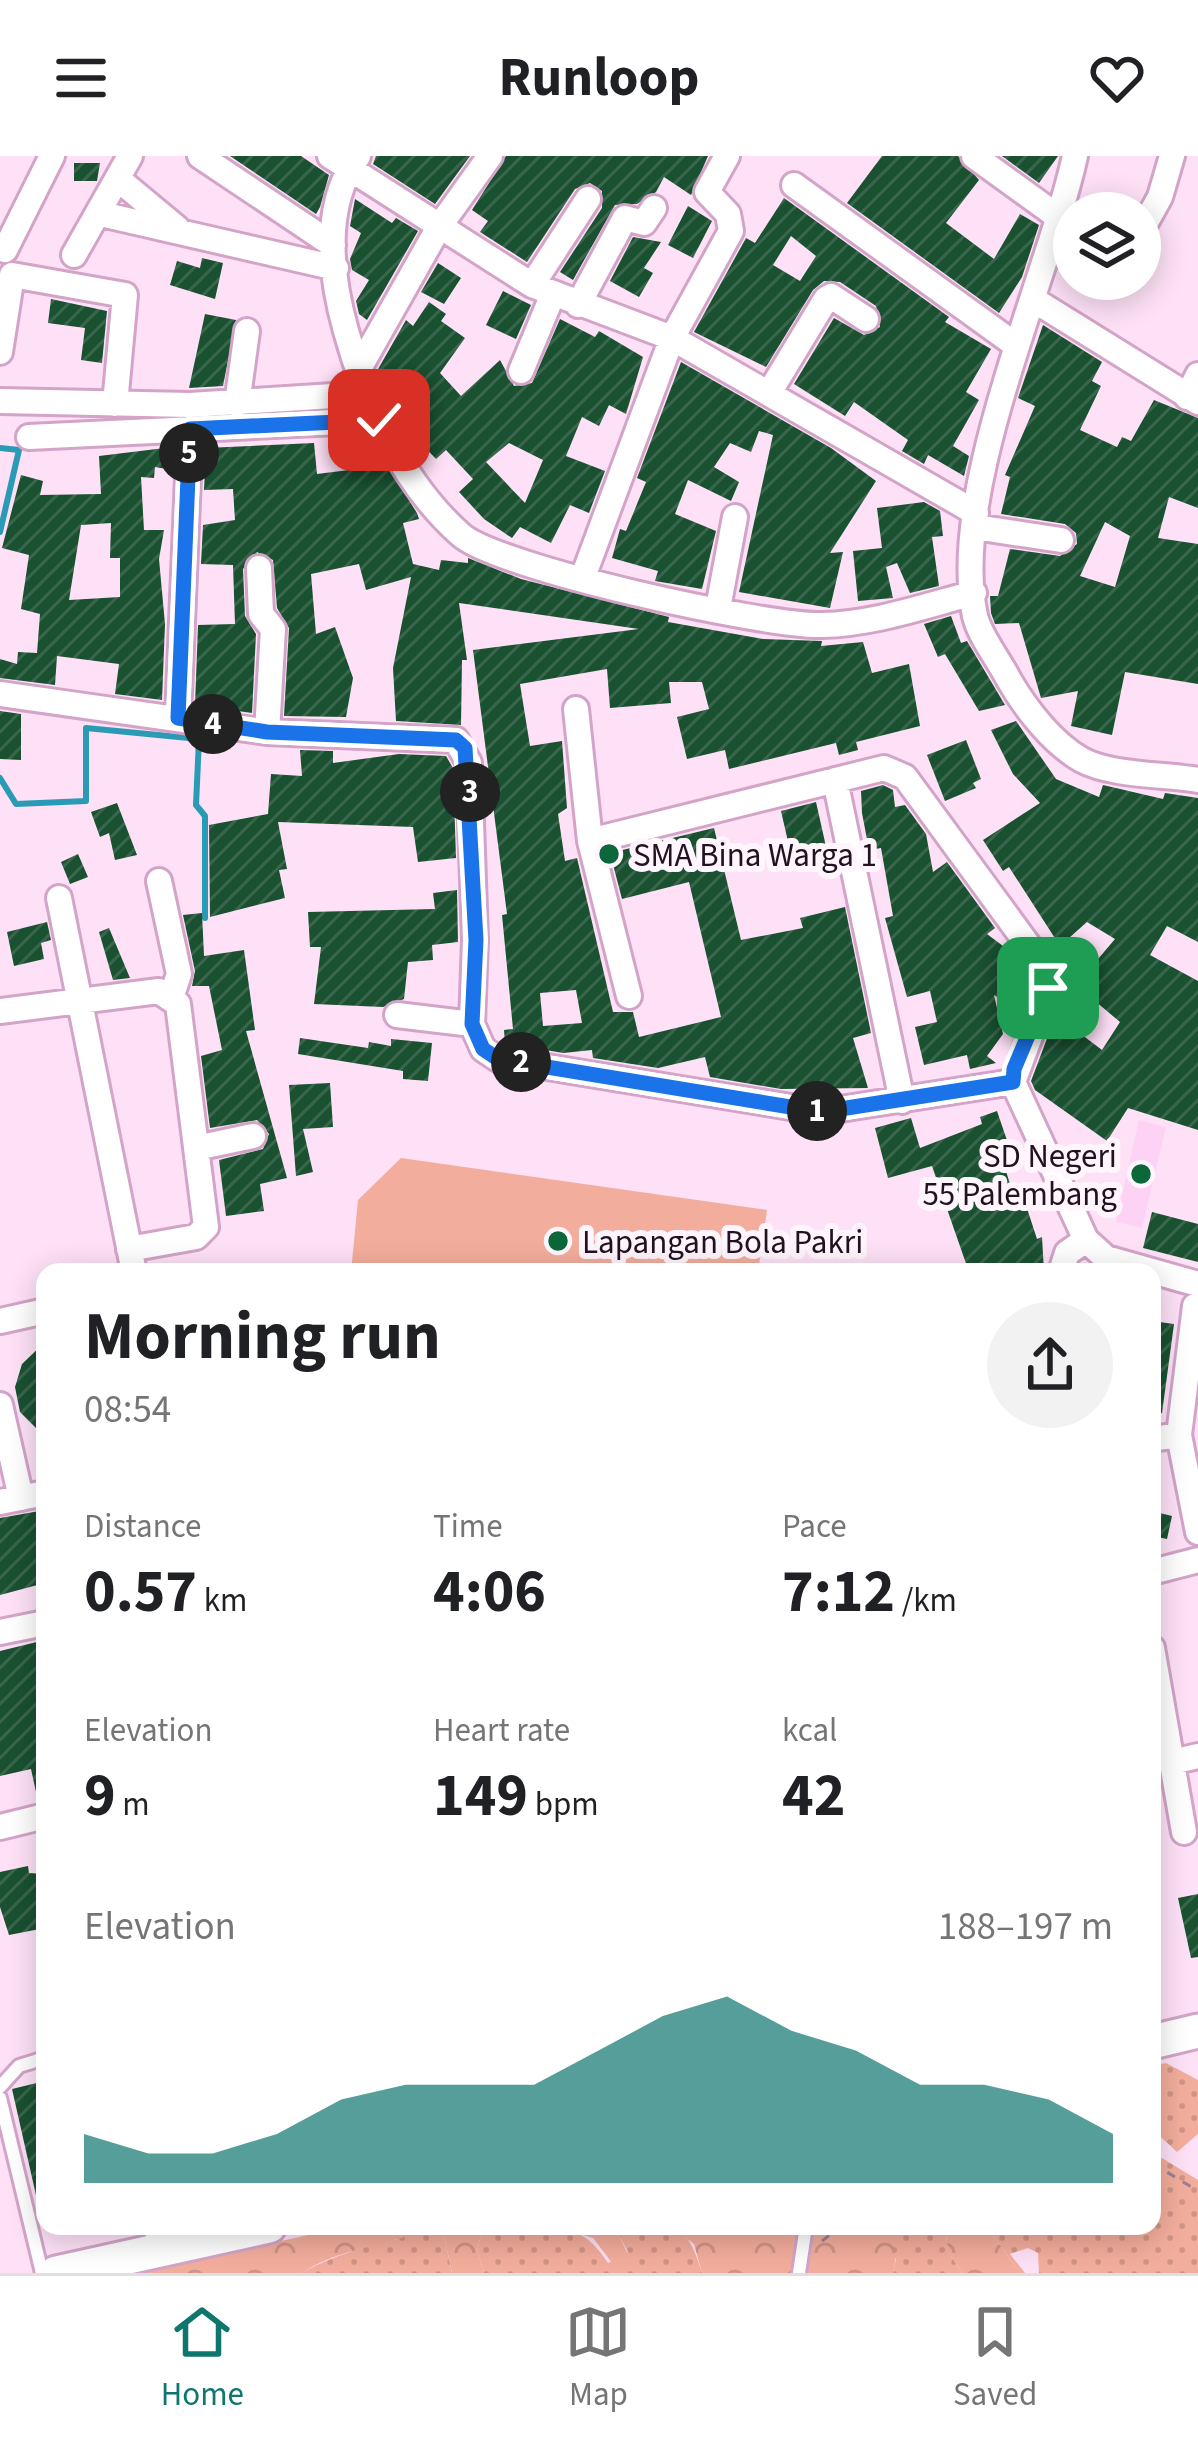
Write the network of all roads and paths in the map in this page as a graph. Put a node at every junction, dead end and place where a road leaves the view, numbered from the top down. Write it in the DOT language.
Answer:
graph roads {
  1 [pos="52,156"];
  2 [pos="200,156"];
  3 [pos="490,156"];
  4 [pos="727,156"];
  5 [pos="974,156"];
  6 [pos="1075,156"];
  7 [pos="1172,156"];
  8 [pos="346,160"];
  9 [pos="124,168"];
  10 [pos="794,185"];
  11 [pos="1071,192"];
  12 [pos="1161,194"];
  13 [pos="588,199"];
  14 [pos="654,208"];
  15 [pos="101,214"];
  16 [pos="1053,215"];
  17 [pos="440,227"];
  18 [pos="184,233"];
  19 [pos="5,250"];
  20 [pos="74,255"];
  21 [pos="334,256"];
  22 [pos="1053,257"];
  23 [pos="542,290"];
  24 [pos="1034,300"];
  25 [pos="578,305"];
  26 [pos="866,319"];
  27 [pos="247,331"];
  28 [pos="672,338"];
  29 [pos="1017,346"];
  30 [pos="0,352"];
  31 [pos="521,371"];
  32 [pos="360,383"];
  33 [pos="1194,391"];
  34 [pos="769,393"];
  35 [pos="0,401"];
  36 [pos="115,404"];
  37 [pos="237,404"];
  38 [pos="379,420"];
  39 [pos="190,429"];
  40 [pos="29,437"];
  41 [pos="735,517"];
  42 [pos="976,520"];
  43 [pos="1060,540"];
  44 [pos="259,568"];
  45 [pos="583,577"];
  46 [pos="974,593"];
  47 [pos="718,608"];
  48 [pos="0,694"];
  49 [pos="576,710"];
  50 [pos="178,718"];
  51 [pos="267,732"];
  52 [pos="835,781"];
  53 [pos="1198,781"];
  54 [pos="590,841"];
  55 [pos="159,881"];
  56 [pos="58,898"];
  57 [pos="172,995"];
  58 [pos="629,996"];
  59 [pos="78,1002"];
  60 [pos="0,1011"];
  61 [pos="397,1015"];
  62 [pos="472,1024"];
  63 [pos="1013,1082"];
  64 [pos="902,1101"];
  65 [pos="253,1136"];
  66 [pos="196,1148"];
  67 [pos="1086,1240"];
  68 [pos="132,1261"];
  69 [pos="1063,1263"];
  70 [pos="1118,1263"];
  71 [pos="1161,1281"];
  72 [pos="1196,1295"];
  73 [pos="36,1313"];
  74 [pos="0,1321"];
  75 [pos="0,1405"];
  76 [pos="1179,1435"];
  77 [pos="1161,1438"];
  78 [pos="22,1498"];
  79 [pos="1198,1532"];
  80 [pos="1198,1560"];
  81 [pos="1161,1570"];
  82 [pos="36,1625"];
  83 [pos="0,1632"];
  84 [pos="1161,1699"];
  85 [pos="1198,1756"];
  86 [pos="1172,1762"];
  87 [pos="36,1818"];
  88 [pos="0,1827"];
  89 [pos="1184,1832"];
  90 [pos="1198,2031"];
  91 [pos="1161,2040"];
  92 [pos="36,2061"];
  93 [pos="0,2087"];
  94 [pos="0,2098"];
  95 [pos="1161,2168"];
  96 [pos="1198,2191"];
  97 [pos="188,2235"];
  98 [pos="805,2235"];
  99 [pos="152,2239"];
  100 [pos="42,2273"];
  101 [pos="56,2273"];
  102 [pos="799,2273"];
  1 -- 19 [label="street"];
  2 -- 21 [label="street"];
  3 -- 17 [label="street"];
  4 -- 28 [label="street"];
  5 -- 16 [label="street"];
  6 -- 11 [label="street"];
  7 -- 12 [label="street"];
  8 -- 17 [label="street"];
  8 -- 21 [label="street"];
  9 -- 15 [label="street"];
  9 -- 18 [label="street"];
  10 -- 29 [label="street"];
  13 -- 23 [label="street"];
  14 -- 25 [label="street"];
  15 -- 18 [label="street"];
  15 -- 20 [label="street"];
  17 -- 23 [label="street"];
  17 -- 32 [label="street"];
  18 -- 21 [label="street"];
  21 -- 32 [label="street"];
  22 -- 24 [label="street"];
  23 -- 25 [label="street"];
  23 -- 31 [label="street"];
  24 -- 29 [label="street"];
  24 -- 33 [label="street"];
  25 -- 28 [label="street"];
  26 -- 34 [label="street"];
  27 -- 37 [label="street"];
  28 -- 34 [label="street"];
  28 -- 45 [label="street"];
  29 -- 42 [label="street"];
  30 -- 36 [label="street"];
  32 -- 37 [label="street"];
  32 -- 38 [label="street"];
  34 -- 42 [label="street"];
  35 -- 36 [label="street"];
  36 -- 37 [label="street"];
  38 -- 39 [label="street"];
  38 -- 45 [label="street"];
  39 -- 40 [label="street"];
  39 -- 50 [label="street"];
  41 -- 47 [label="street"];
  42 -- 43 [label="street"];
  42 -- 46 [label="street"];
  44 -- 51 [label="street"];
  45 -- 47 [label="street"];
  46 -- 47 [label="street"];
  46 -- 53 [label="street"];
  48 -- 50 [label="street"];
  49 -- 54 [label="street"];
  50 -- 51 [label="street"];
  51 -- 62 [label="street"];
  52 -- 54 [label="street"];
  52 -- 63 [label="street"];
  52 -- 64 [label="street"];
  54 -- 58 [label="street"];
  55 -- 57 [label="street"];
  56 -- 59 [label="street"];
  57 -- 59 [label="street"];
  57 -- 66 [label="street"];
  59 -- 60 [label="street"];
  59 -- 68 [label="street"];
  61 -- 62 [label="street"];
  62 -- 64 [label="street"];
  63 -- 64 [label="street"];
  63 -- 67 [label="street"];
  65 -- 66 [label="street"];
  66 -- 68 [label="street"];
  67 -- 69 [label="street"];
  67 -- 70 [label="street"];
  71 -- 72 [label="street"];
  72 -- 76 [label="street"];
  73 -- 74 [label="street"];
  75 -- 78 [label="street"];
  76 -- 77 [label="street"];
  76 -- 79 [label="street"];
  80 -- 81 [label="street"];
  82 -- 83 [label="street"];
  84 -- 86 [label="street"];
  85 -- 86 [label="street"];
  86 -- 89 [label="street"];
  87 -- 88 [label="street"];
  90 -- 91 [label="main road"];
  92 -- 93 [label="lane"];
  94 -- 100 [label="lane"];
  95 -- 96 [label="path"];
  97 -- 99 [label="main road"];
  98 -- 102 [label="lane"];
  99 -- 101 [label="main road"];
}
